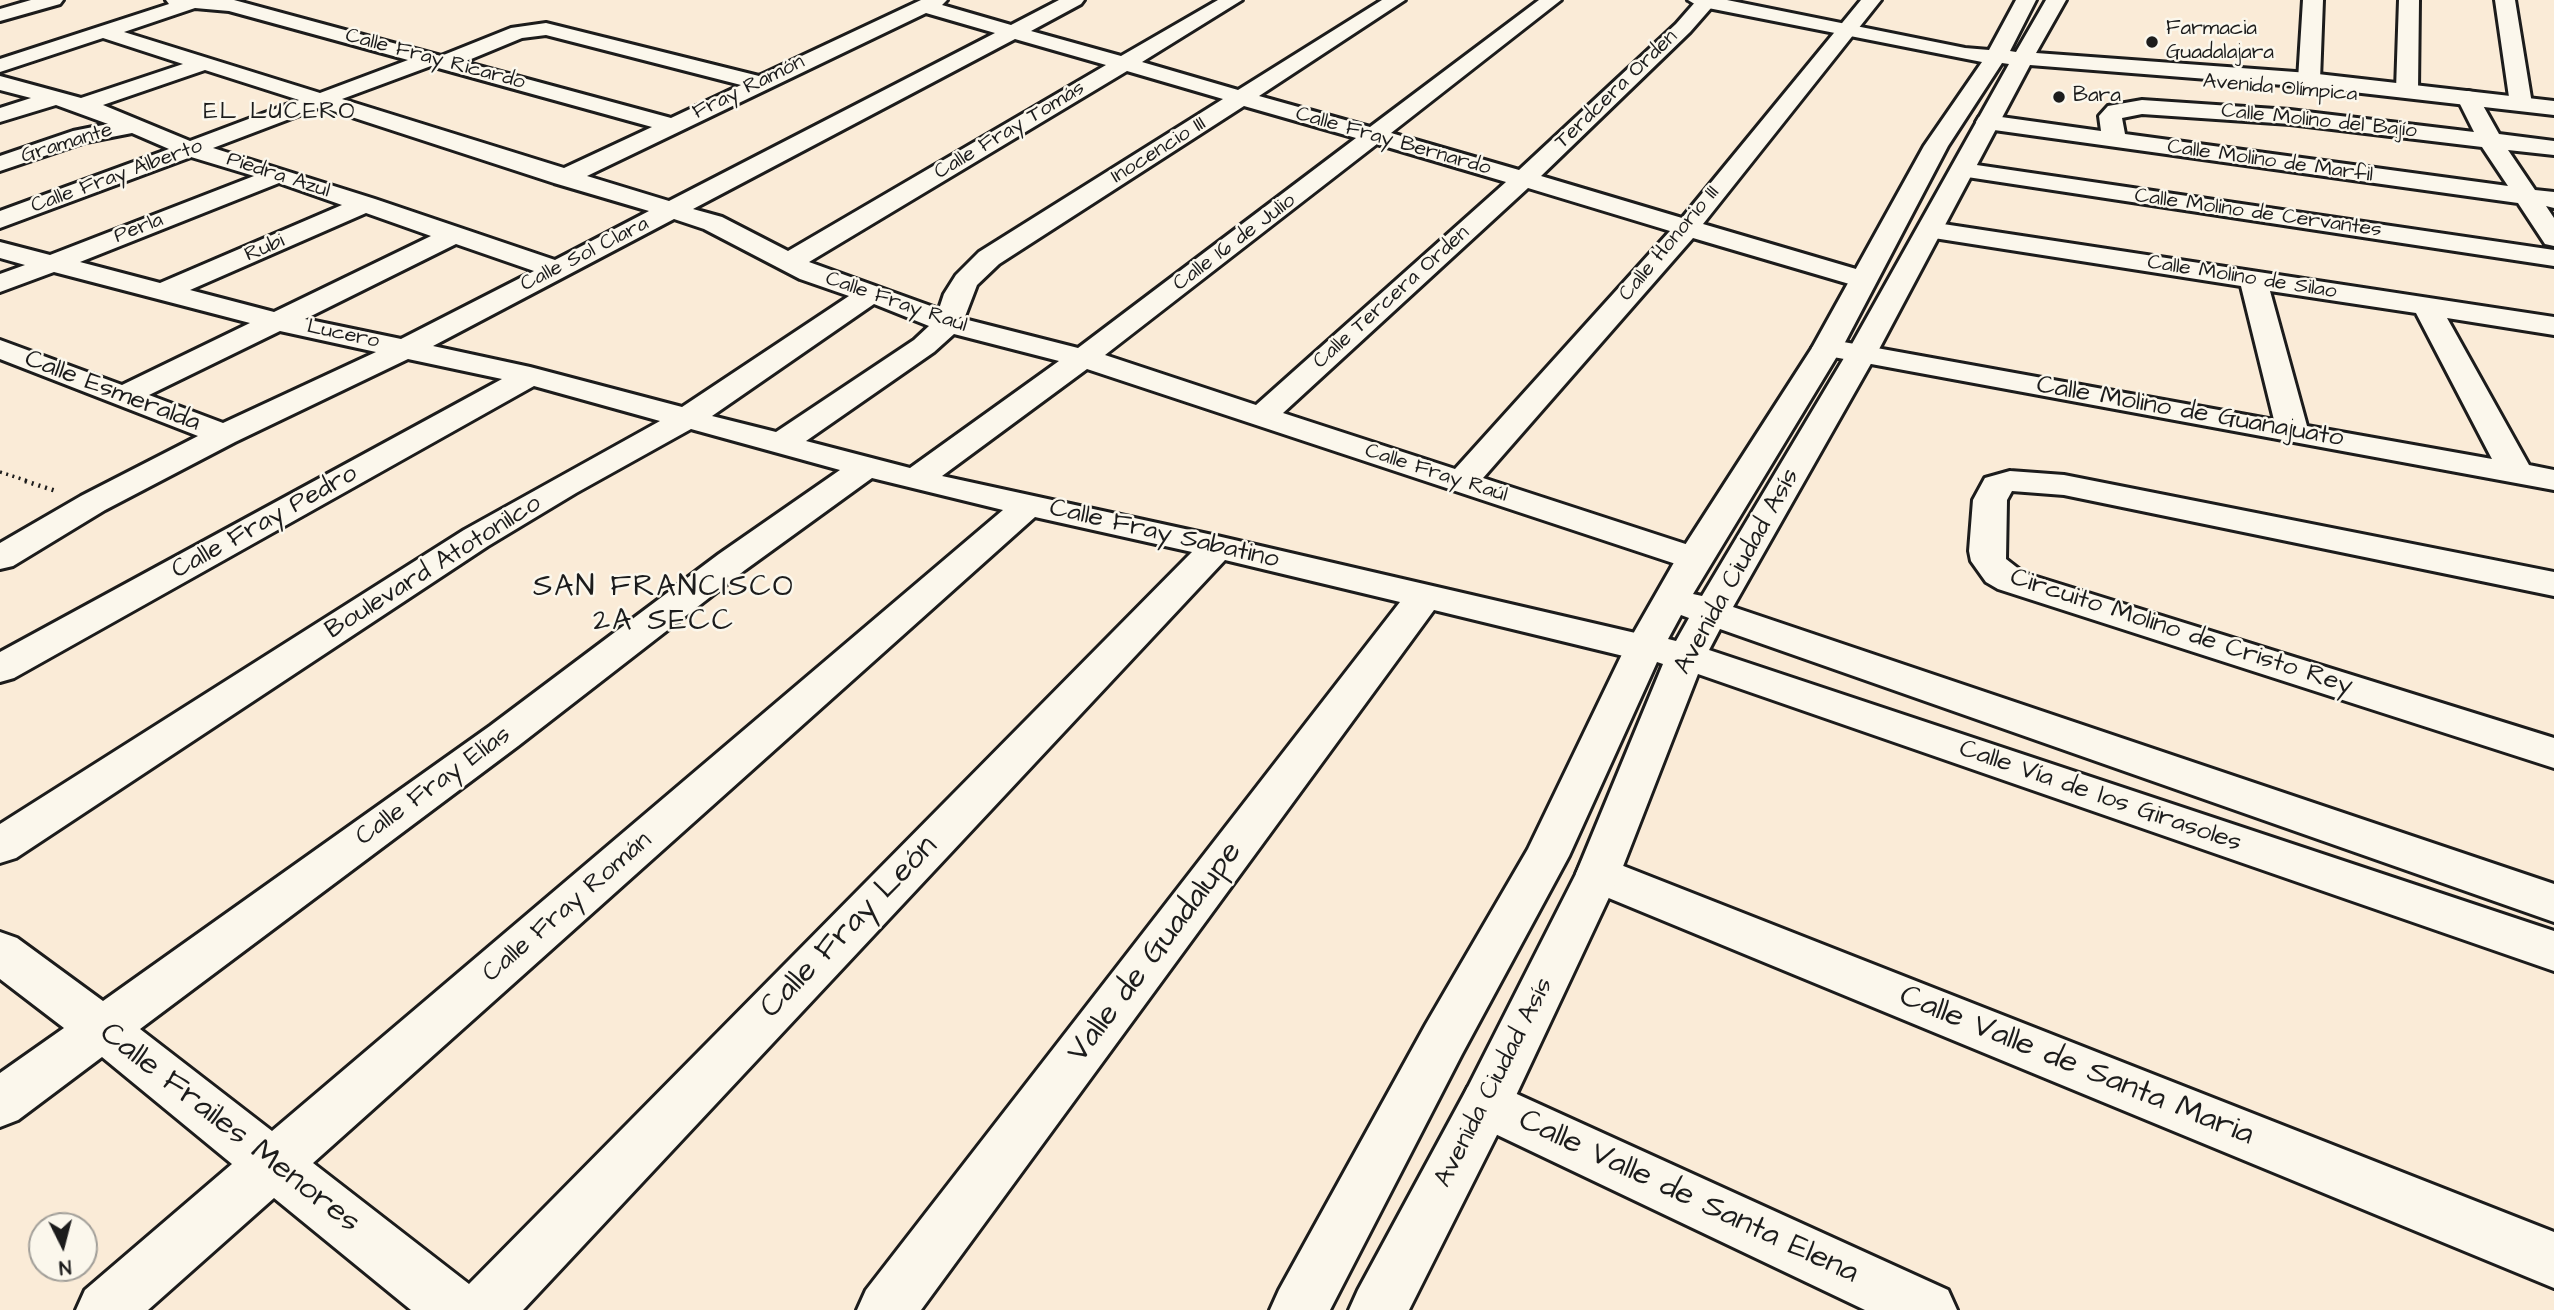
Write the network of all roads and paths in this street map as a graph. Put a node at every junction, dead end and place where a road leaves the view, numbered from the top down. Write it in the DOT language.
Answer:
graph roads {
  1 [pos="53,0"];
  2 [pos="190,0"];
  3 [pos="1074,0"];
  4 [pos="1232,0"];
  5 [pos="1395,0"];
  6 [pos="1551,0"];
  7 [pos="1871,0"];
  8 [pos="2026,0"];
  9 [pos="2056,0"];
  10 [pos="2313,0"];
  11 [pos="2409,0"];
  12 [pos="2505,0"];
  13 [pos="1704,1"];
  14 [pos="930,3"];
  15 [pos="0,15"];
  16 [pos="1845,30"];
  17 [pos="104,32"];
  18 [pos="1012,33"];
  19 [pos="438,60"];
  20 [pos="1998,61"];
  21 [pos="1124,62"];
  22 [pos="203,64"];
  23 [pos="0,66"];
  24 [pos="2309,80"];
  25 [pos="0,83"];
  26 [pos="760,83"];
  27 [pos="2407,90"];
  28 [pos="55,98"];
  29 [pos="1243,99"];
  30 [pos="318,101"];
  31 [pos="2470,103"];
  32 [pos="2521,104"];
  33 [pos="82,105"];
  34 [pos="2554,108"];
  35 [pos="0,115"];
  36 [pos="2554,119"];
  37 [pos="1987,122"];
  38 [pos="672,125"];
  39 [pos="134,126"];
  40 [pos="1374,138"];
  41 [pos="2490,140"];
  42 [pos="2114,141"];
  43 [pos="2554,148"];
  44 [pos="193,150"];
  45 [pos="0,164"];
  46 [pos="1963,170"];
  47 [pos="278,175"];
  48 [pos="563,178"];
  49 [pos="1524,179"];
  50 [pos="2526,197"];
  51 [pos="2554,200"];
  52 [pos="366,204"];
  53 [pos="670,211"];
  54 [pos="0,220"];
  55 [pos="1686,229"];
  56 [pos="1930,230"];
  57 [pos="454,235"];
  58 [pos="2554,238"];
  59 [pos="0,250"];
  60 [pos="2554,258"];
  61 [pos="789,262"];
  62 [pos="52,263"];
  63 [pos="557,270"];
  64 [pos="2253,279"];
  65 [pos="1863,280"];
  66 [pos="0,284"];
  67 [pos="163,292"];
  68 [pos="871,294"];
  69 [pos="2427,307"];
  70 [pos="275,321"];
  71 [pos="948,324"];
  72 [pos="2554,326"];
  73 [pos="0,349"];
  74 [pos="405,349"];
  75 [pos="1845,351"];
  76 [pos="1083,358"];
  77 [pos="530,376"];
  78 [pos="124,396"];
  79 [pos="1261,417"];
  80 [pos="685,420"];
  81 [pos="2293,432"];
  82 [pos="224,435"];
  83 [pos="779,444"];
  84 [pos="866,467"];
  85 [pos="0,472"];
  86 [pos="2517,474"];
  87 [pos="915,480"];
  88 [pos="2554,480"];
  89 [pos="1462,482"];
  90 [pos="93,503"];
  91 [pos="1030,504"];
  92 [pos="1217,547"];
  93 [pos="0,558"];
  94 [pos="1694,559"];
  95 [pos="2554,584"];
  96 [pos="1425,596"];
  97 [pos="1671,600"];
  98 [pos="1712,613"];
  99 [pos="1644,648"];
  100 [pos="1686,656"];
  101 [pos="0,670"];
  102 [pos="2554,753"];
  103 [pos="0,846"];
  104 [pos="1598,874"];
  105 [pos="2554,903"];
  106 [pos="2554,951"];
  107 [pos="0,952"];
  108 [pos="102,1028"];
  109 [pos="0,1104"];
  110 [pos="1486,1104"];
  111 [pos="275,1164"];
  112 [pos="2554,1260"];
  113 [pos="901,1305"];
  114 [pos="105,1310"];
  115 [pos="456,1310"];
  116 [pos="484,1310"];
  117 [pos="1299,1310"];
  118 [pos="1378,1310"];
  119 [pos="1928,1310"];
  1 -- 15 [label="street"];
  2 -- 17 [label="street"];
  2 -- 19 [label="street, Calle Fray Ricardo"];
  3 -- 18 [label="street, Calle Sol Clara"];
  4 -- 21 [label="street, Calle Fray Tomás"];
  5 -- 29 [label="street, Inocencio III"];
  6 -- 40 [label="street, Calle 16 de Julio"];
  7 -- 16 [label="street, Calle Honorio III"];
  8 -- 20 [label="street"];
  9 -- 20 [label="street, Avenida Ciudad Asís"];
  10 -- 24 [label="street"];
  11 -- 27 [label="street"];
  12 -- 32 [label="street"];
  13 -- 16 [label="street, Avenida Olímpica"];
  13 -- 49 [label="street, Terdcera Orden"];
  14 -- 18 [label="street, Calle Fray Bernardo"];
  14 -- 26 [label="street, Fray Ramón"];
  16 -- 20 [label="street, Avenida Olímpica"];
  16 -- 55 [label="street, Calle Honorio III"];
  17 -- 22 [label="street, Calle Fray Raúl"];
  17 -- 23 [label="street"];
  18 -- 21 [label="street, Calle Fray Bernardo"];
  18 -- 53 [label="street, Calle Sol Clara"];
  19 -- 26 [label="street, Calle Fray Alberto"];
  19 -- 30 [label="street, Calle Fray Alberto"];
  19 -- 38 [label="street, Calle Fray Ricardo"];
  20 -- 24 [label="street, Avenida Olímpica"];
  20 -- 31 [label="street, Avenida Olímpica"];
  20 -- 37 [label="street, Avenida Ciudad Asís"];
  20 -- 65 [label="street, Avenida Ciudad Asís"];
  21 -- 29 [label="street, Calle Fray Bernardo"];
  21 -- 61 [label="street, Calle Fray Tomás"];
  22 -- 30 [label="street, Calle Fray Raúl"];
  22 -- 33 [label="street"];
  24 -- 27 [label="street, Avenida Olímpica"];
  25 -- 28 [label="street, Piedra Azul"];
  26 -- 38 [label="street, Fray Ramón"];
  27 -- 31 [label="street, Avenida Olímpica"];
  28 -- 33 [label="street, Piedra Azul"];
  28 -- 35 [label="street"];
  29 -- 40 [label="street, Calle Fray Bernardo"];
  29 -- 71 [label="street, Inocencio III"];
  30 -- 44 [label="street, Calle Fray Alberto"];
  30 -- 48 [label="street, Calle Fray Raúl"];
  31 -- 32 [label="street, Avenida Olímpica"];
  31 -- 36 [label="street, Avenida Olímpica"];
  31 -- 41 [label="street"];
  32 -- 34 [label="street, Avenida Olímpica"];
  33 -- 39 [label="street, Piedra Azul"];
  37 -- 42 [label="street, Calle Molino de Marfil"];
  37 -- 46 [label="street, Avenida Ciudad Asís"];
  38 -- 48 [label="street, Fray Ramón"];
  39 -- 44 [label="street, Piedra Azul"];
  39 -- 45 [label="street, Gramante"];
  40 -- 49 [label="street, Calle Fray Bernardo"];
  40 -- 76 [label="street, Calle 16 de Julio"];
  41 -- 42 [label="street, Calle Molino del Bajío"];
  41 -- 43 [label="street, Calle Molino del Bajío"];
  41 -- 50 [label="street"];
  42 -- 50 [label="street, Calle Molino de Marfil"];
  44 -- 47 [label="street, Piedra Azul"];
  44 -- 54 [label="street, Calle Fray Alberto"];
  46 -- 56 [label="street, Avenida Ciudad Asís"];
  46 -- 60 [label="street, Calle Molino de Cervantes"];
  47 -- 52 [label="street, Piedra Azul"];
  47 -- 62 [label="street, Perla"];
  48 -- 53 [label="street, Calle Fray Raúl"];
  49 -- 55 [label="street, Calle Fray Bernardo"];
  49 -- 79 [label="street, Calle Tercera Orden"];
  50 -- 51 [label="street, Calle Molino de Marfil"];
  50 -- 58 [label="street"];
  52 -- 57 [label="street, Piedra Azul"];
  52 -- 67 [label="street, Rubi"];
  53 -- 61 [label="street, Calle Fray Raúl"];
  53 -- 63 [label="street, Calle Sol Clara"];
  55 -- 65 [label="street, Calle Fray Bernardo"];
  55 -- 89 [label="street, Calle Honorio III"];
  56 -- 64 [label="street, Calle Molino de Silao"];
  56 -- 75 [label="street, Avenida Ciudad Asís"];
  57 -- 63 [label="street, Piedra Azul"];
  57 -- 70 [label="street"];
  59 -- 62 [label="street, Lucero"];
  61 -- 68 [label="street, Calle Fray Raúl"];
  62 -- 66 [label="street, Perla"];
  62 -- 67 [label="street, Lucero"];
  63 -- 74 [label="street, Calle Sol Clara"];
  64 -- 69 [label="street, Calle Molino de Silao"];
  64 -- 81 [label="street"];
  65 -- 75 [label="street, Avenida Ciudad Asís"];
  67 -- 70 [label="street, Lucero"];
  68 -- 71 [label="street, Calle Fray Raúl"];
  68 -- 80 [label="street, Boulevard Atotonilco"];
  69 -- 72 [label="street, Calle Molino de Silao"];
  69 -- 86 [label="street"];
  70 -- 74 [label="street, Lucero"];
  70 -- 78 [label="street"];
  71 -- 76 [label="street, Calle Fray Raúl"];
  71 -- 83 [label="street"];
  73 -- 78 [label="street, Calle Esmeralda"];
  74 -- 77 [label="street, Lucero"];
  74 -- 82 [label="street, Calle Sol Clara"];
  75 -- 81 [label="street, Calle Molino de Guanajuato"];
  75 -- 94 [label="street, Avenida Ciudad Asís"];
  75 -- 98 [label="street, Avenida Ciudad Asís"];
  76 -- 79 [label="street, Calle Fray Raúl"];
  76 -- 87 [label="street, Calle 16 de Julio"];
  77 -- 80 [label="street, Lucero"];
  77 -- 101 [label="street, Calle Fray Pedro"];
  78 -- 82 [label="street, Calle Esmeralda"];
  79 -- 89 [label="street, Calle Fray Raúl"];
  80 -- 83 [label="street, Calle Fray Sabatino"];
  80 -- 103 [label="street, Boulevard Atotonilco"];
  81 -- 86 [label="street, Calle Molino de Guanajuato"];
  82 -- 90 [label="street, Calle Sol Clara"];
  83 -- 84 [label="street, Calle Fray Sabatino"];
  84 -- 87 [label="street, Calle Fray Sabatino"];
  84 -- 108 [label="street, Calle Fray Elías"];
  85 -- 90 [label="path"];
  86 -- 88 [label="street, Calle Molino de Guanajuato"];
  87 -- 91 [label="street, Calle Fray Sabatino"];
  89 -- 94 [label="street, Calle Fray Raúl"];
  90 -- 93 [label="street, Calle Sol Clara"];
  91 -- 92 [label="street, Calle Fray Sabatino"];
  91 -- 111 [label="street, Calle Fray Román"];
  92 -- 96 [label="street, Calle Fray Sabatino"];
  92 -- 116 [label="street, Calle Fray León"];
  94 -- 97 [label="street, Avenida Ciudad Asís"];
  95 -- 102 [label="street, Circuito Molino de Cristo Rey"];
  96 -- 99 [label="street, Calle Fray Sabatino"];
  96 -- 113 [label="street, Valle de Guadalupe"];
  97 -- 98 [label="street, Calle Vía de los Girasoles"];
  97 -- 99 [label="street, Avenida Ciudad Asís"];
  98 -- 100 [label="street, Avenida Ciudad Asís"];
  98 -- 105 [label="street, Calle Vía de los Girasoles"];
  99 -- 100 [label="street, Calle Vía de los Girasoles"];
  99 -- 117 [label="street, Avenida Ciudad Asís"];
  100 -- 104 [label="street, Avenida Ciudad Asís"];
  100 -- 106 [label="street, Calle Vía de los Girasoles"];
  104 -- 110 [label="street, Avenida Ciudad Asís"];
  104 -- 112 [label="street, Calle Valle de Santa Maria"];
  107 -- 108 [label="street, Calle Frailes Menores"];
  108 -- 109 [label="street, Calle Fray Elías"];
  108 -- 111 [label="street, Calle Frailes Menores"];
  110 -- 118 [label="street, Avenida Ciudad Asís"];
  110 -- 119 [label="street, Calle Valle de Santa Elena"];
  111 -- 114 [label="street, Calle Fray Román"];
  111 -- 115 [label="street, Calle Frailes Menores"];
}
